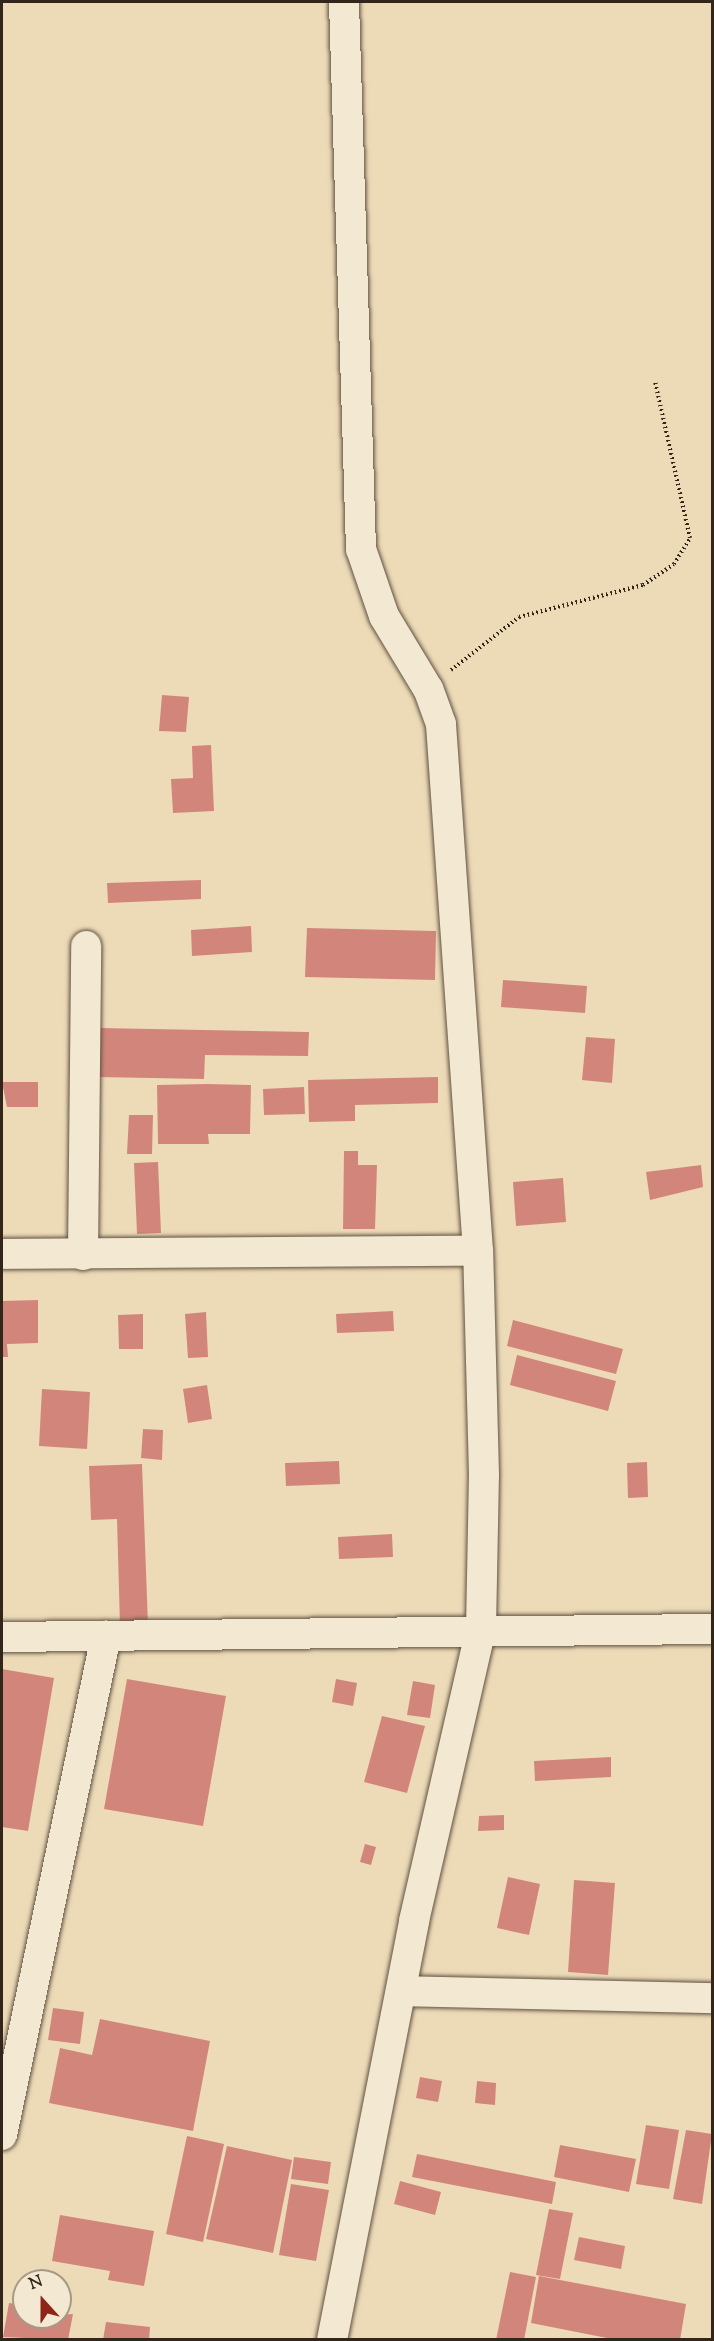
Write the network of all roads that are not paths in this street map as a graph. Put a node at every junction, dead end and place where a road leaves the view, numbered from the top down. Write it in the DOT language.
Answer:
graph roads {
  1 [pos="344,2"];
  2 [pos="86,946"];
  3 [pos="478,1251"];
  4 [pos="2,1254"];
  5 [pos="83,1255"];
  6 [pos="481,1629"];
  7 [pos="712,1629"];
  8 [pos="106,1636"];
  9 [pos="2,1637"];
  10 [pos="401,1991"];
  11 [pos="712,1998"];
  12 [pos="2,2135"];
  13 [pos="332,2340"];
  1 -- 3 [label="street"];
  2 -- 5 [label="street"];
  3 -- 5 [label="street"];
  3 -- 6 [label="street"];
  4 -- 5 [label="street"];
  6 -- 7 [label="street"];
  6 -- 8 [label="street"];
  6 -- 10 [label="street"];
  8 -- 9 [label="street"];
  8 -- 12 [label="street"];
  10 -- 11 [label="street"];
  10 -- 13 [label="street"];
}
